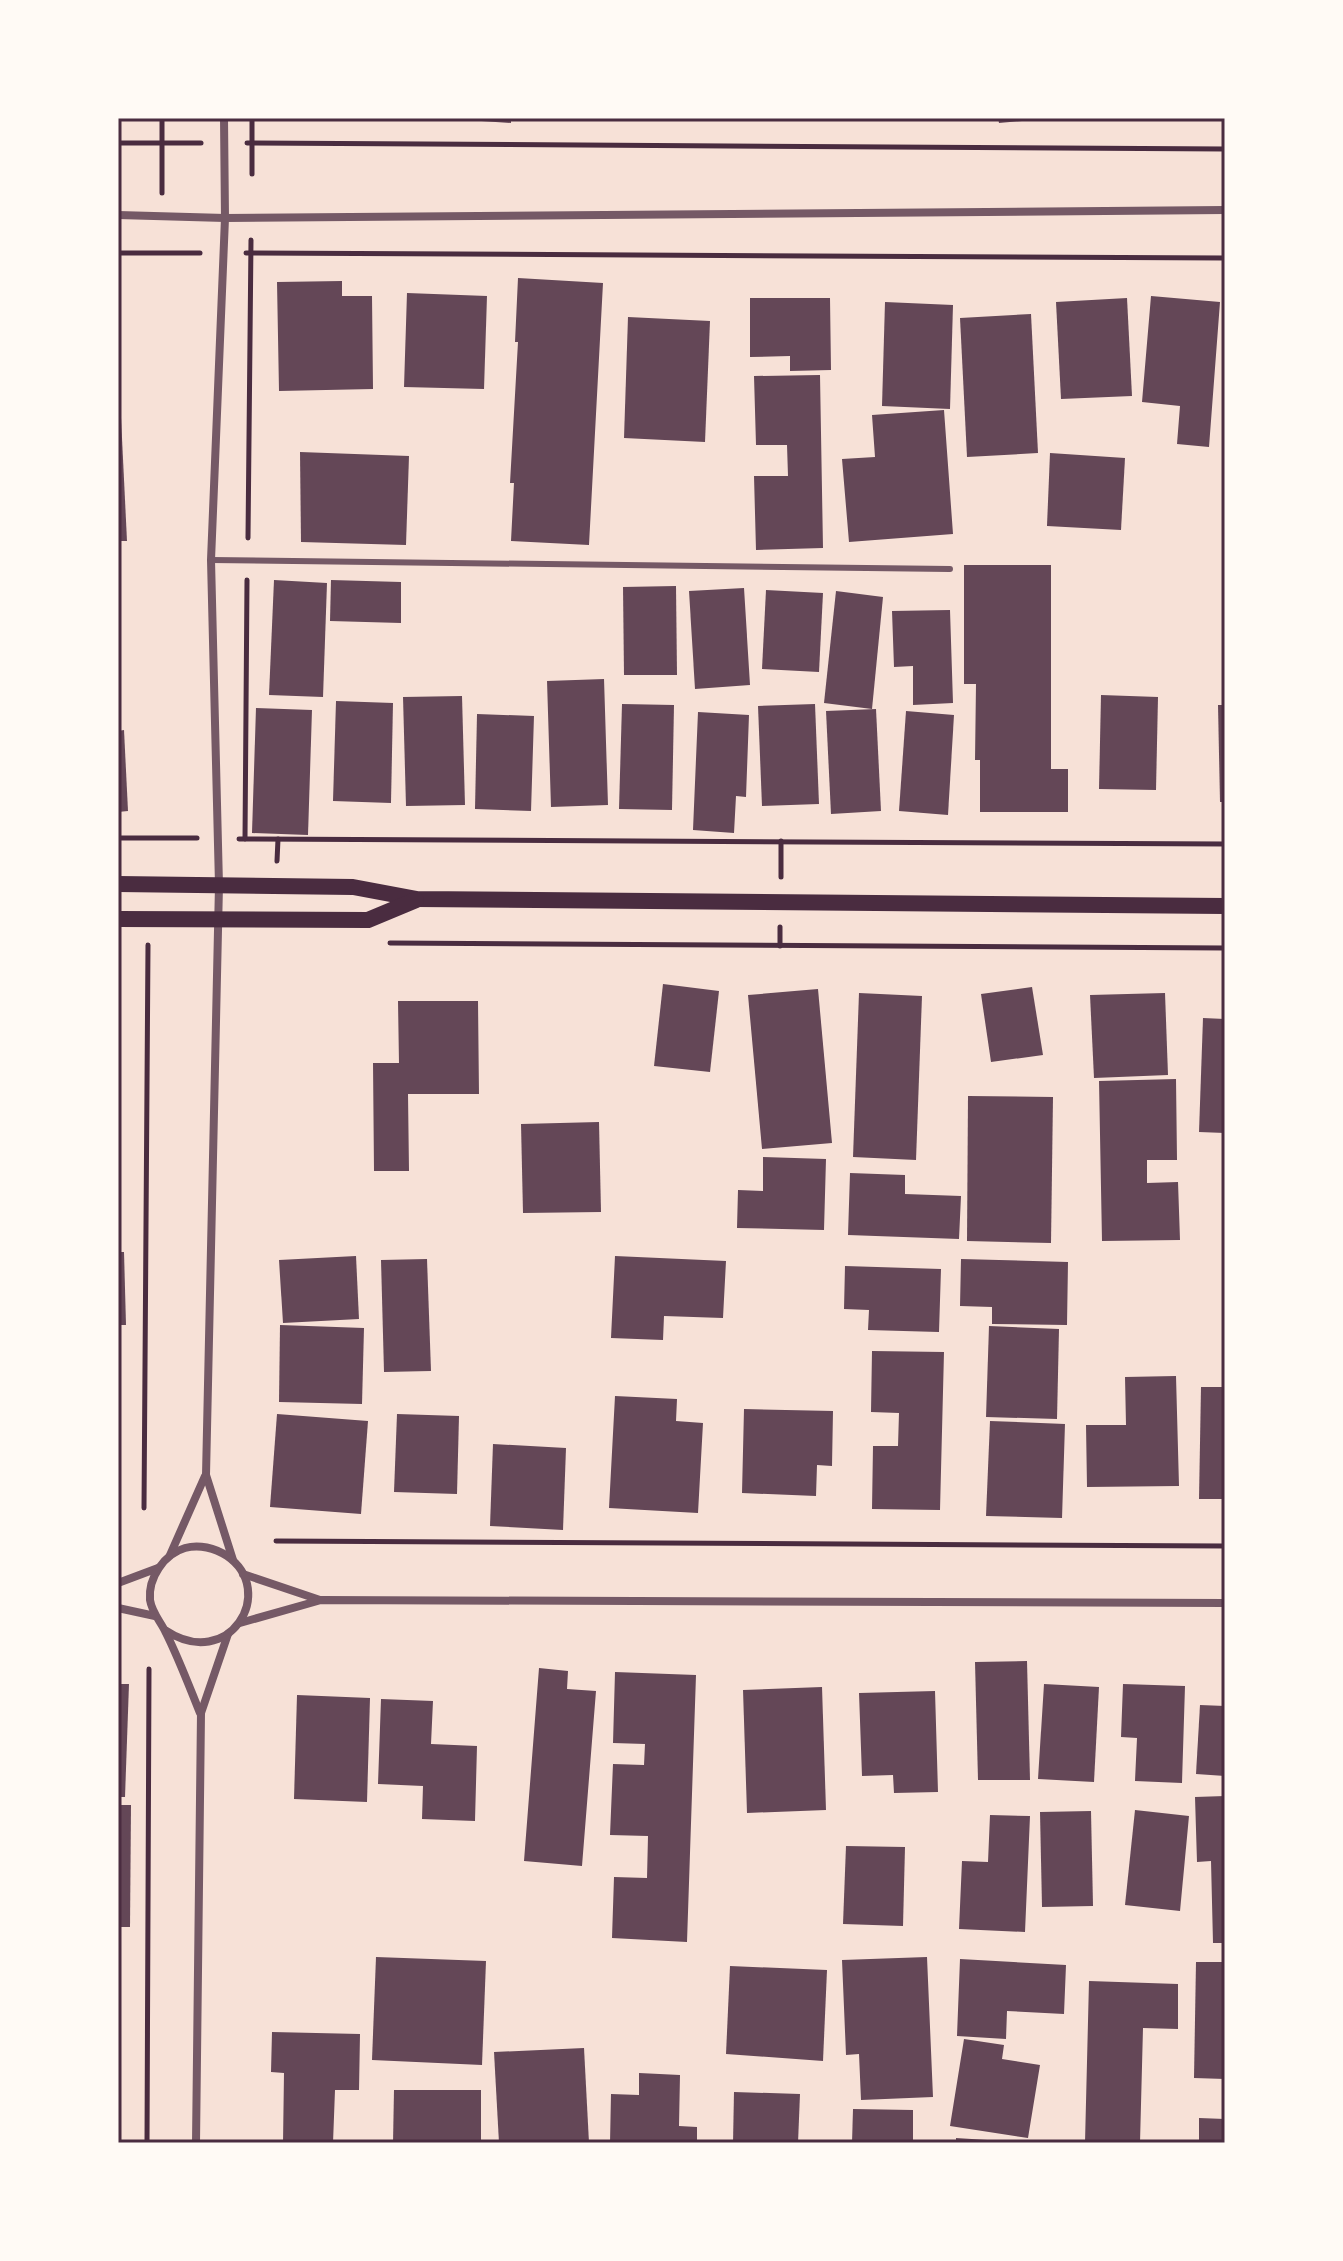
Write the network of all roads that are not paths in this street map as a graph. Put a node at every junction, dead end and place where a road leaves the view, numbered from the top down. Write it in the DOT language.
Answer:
graph roads {
  1 [pos="224,118"];
  2 [pos="1225,210"];
  3 [pos="118,215"];
  4 [pos="225,218"];
  5 [pos="211,560"];
  6 [pos="950,569"];
  7 [pos="118,884"];
  8 [pos="219,885"];
  9 [pos="417,899"];
  10 [pos="1225,906"];
  11 [pos="118,919"];
  12 [pos="218,921"];
  13 [pos="206,1475"];
  14 [pos="170,1555"];
  15 [pos="233,1560"];
  16 [pos="158,1568"];
  17 [pos="243,1574"];
  18 [pos="118,1583"];
  19 [pos="321,1600"];
  20 [pos="1225,1603"];
  21 [pos="118,1608"];
  22 [pos="155,1616"];
  23 [pos="240,1623"];
  24 [pos="165,1630"];
  25 [pos="228,1634"];
  26 [pos="201,1713"];
  27 [pos="196,2143"];
  1 -- 4 [label="street"];
  2 -- 4 [label="street"];
  3 -- 4 [label="street"];
  4 -- 5 [label="street"];
  5 -- 6 [label="lane"];
  5 -- 8 [label="street"];
  7 -- 8 [label="main road"];
  8 -- 9 [label="main road"];
  8 -- 12 [label="street"];
  9 -- 10 [label="main road"];
  9 -- 12 [label="main road"];
  11 -- 12 [label="main road"];
  12 -- 13 [label="street"];
  13 -- 14 [label="street"];
  13 -- 15 [label="street"];
  14 -- 15 [label="street"];
  14 -- 16 [label="street"];
  15 -- 17 [label="street"];
  16 -- 18 [label="street"];
  16 -- 22 [label="street"];
  17 -- 19 [label="street"];
  17 -- 23 [label="street"];
  19 -- 20 [label="street"];
  19 -- 23 [label="street"];
  21 -- 22 [label="street"];
  22 -- 24 [label="street"];
  23 -- 25 [label="street"];
  24 -- 25 [label="street"];
  24 -- 26 [label="street"];
  25 -- 26 [label="street"];
  26 -- 27 [label="street"];
}
